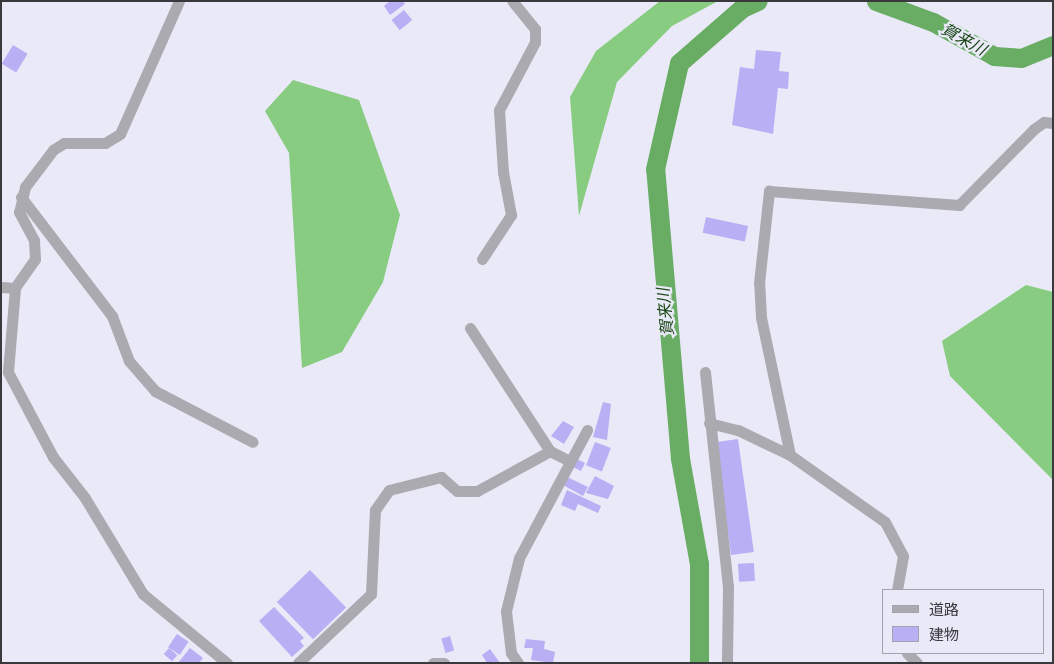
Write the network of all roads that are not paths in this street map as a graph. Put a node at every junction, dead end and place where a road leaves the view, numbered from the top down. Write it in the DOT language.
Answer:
graph roads {
  1 [pos="179,1"];
  2 [pos="512,1"];
  3 [pos="1053,123"];
  4 [pos="21,197"];
  5 [pos="482,260"];
  6 [pos="1,287"];
  7 [pos="15,288"];
  8 [pos="470,328"];
  9 [pos="705,372"];
  10 [pos="709,423"];
  11 [pos="587,430"];
  12 [pos="253,442"];
  13 [pos="550,451"];
  14 [pos="790,455"];
  15 [pos="568,460"];
  16 [pos="897,589"];
  17 [pos="908,654"];
  18 [pos="227,663"];
  19 [pos="298,663"];
  20 [pos="433,663"];
  21 [pos="444,663"];
  22 [pos="518,663"];
  23 [pos="727,663"];
  24 [pos="917,663"];
  1 -- 4 [label="street"];
  2 -- 5 [label="street"];
  3 -- 14 [label="street"];
  4 -- 7 [label="street"];
  4 -- 12 [label="street"];
  6 -- 7 [label="street"];
  7 -- 18 [label="street"];
  8 -- 13 [label="street"];
  9 -- 10 [label="street"];
  10 -- 14 [label="street"];
  10 -- 23 [label="street"];
  11 -- 15 [label="street"];
  13 -- 15 [label="street"];
  13 -- 19 [label="street"];
  14 -- 16 [label="street"];
  15 -- 22 [label="street"];
  17 -- 24 [label="street"];
  20 -- 21 [label="street"];
}
